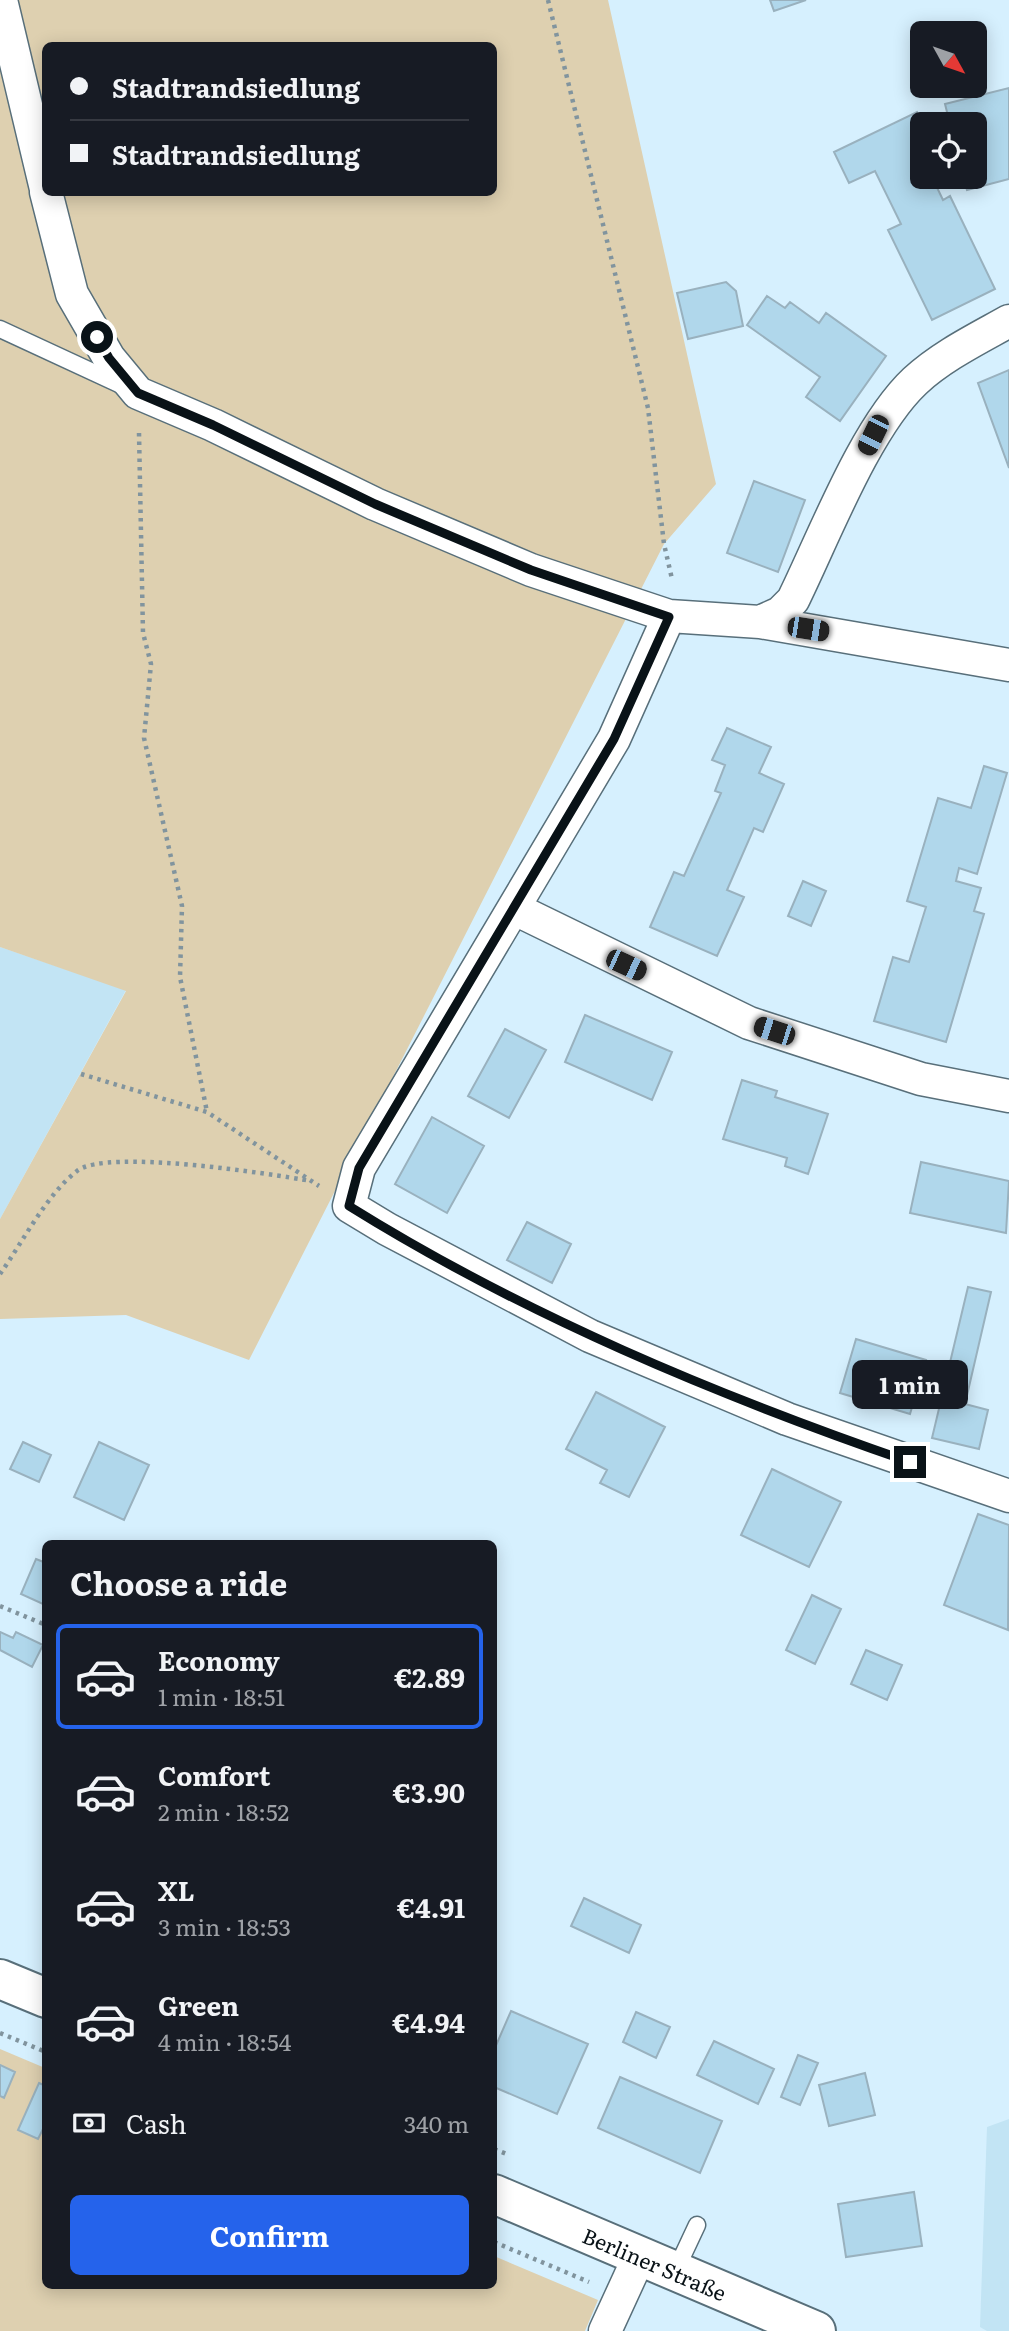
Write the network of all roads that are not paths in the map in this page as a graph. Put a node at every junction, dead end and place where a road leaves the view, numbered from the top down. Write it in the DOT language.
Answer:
graph roads {
  1 [pos="1,0"];
  2 [pos="42,174"];
  3 [pos="47,196"];
  4 [pos="1009,321"];
  5 [pos="0,329"];
  6 [pos="138,393"];
  7 [pos="675,617"];
  8 [pos="760,622"];
  9 [pos="1009,665"];
  10 [pos="515,909"];
  11 [pos="1009,1096"];
  12 [pos="1009,1496"];
  13 [pos="0,1979"];
  14 [pos="42,1996"];
  15 [pos="497,2195"];
  16 [pos="696,2225"];
  17 [pos="639,2257"];
  18 [pos="675,2272"];
  19 [pos="605,2331"];
  20 [pos="816,2331"];
  1 -- 2 [label="street"];
  3 -- 6 [label="street"];
  4 -- 8 [label="street"];
  5 -- 6 [label="lane"];
  6 -- 7 [label="street"];
  7 -- 8 [label="street"];
  7 -- 10 [label="street"];
  8 -- 9 [label="street"];
  10 -- 11 [label="street"];
  10 -- 12 [label="street"];
  13 -- 14 [label="main road"];
  15 -- 17 [label="main road, Berliner Straße"];
  16 -- 18 [label="lane"];
  17 -- 18 [label="main road, Berliner Straße"];
  17 -- 19 [label="street"];
  18 -- 20 [label="main road, Berliner Straße"];
}
